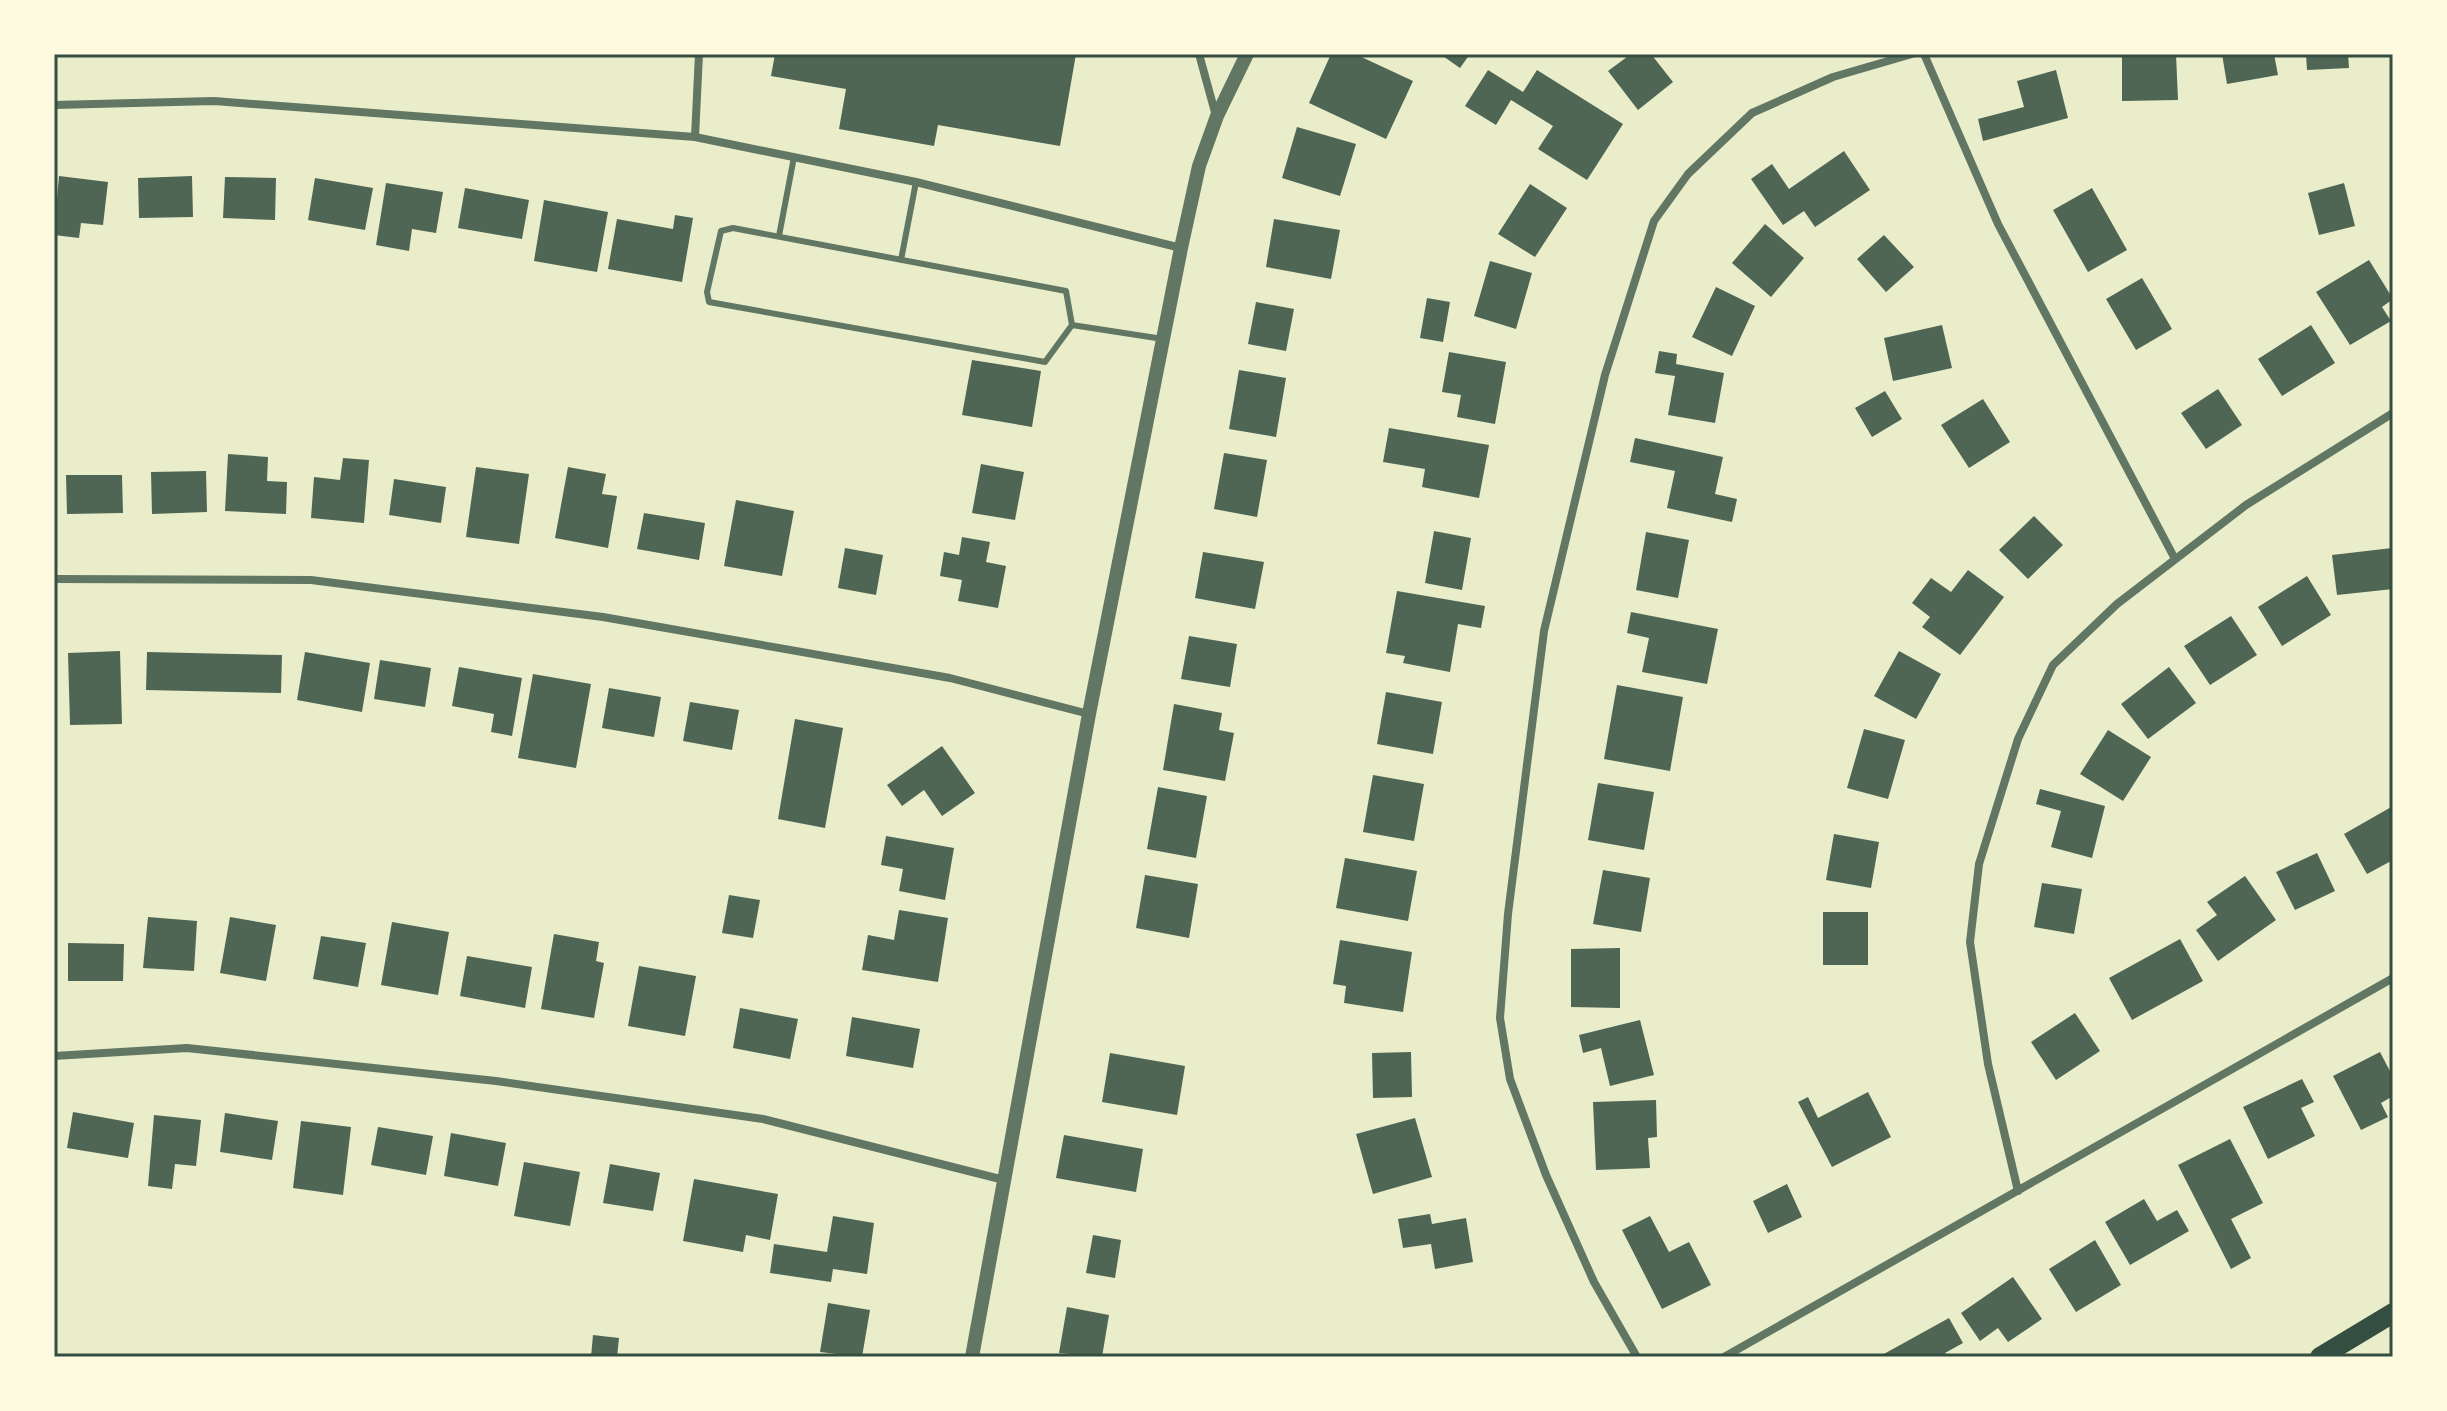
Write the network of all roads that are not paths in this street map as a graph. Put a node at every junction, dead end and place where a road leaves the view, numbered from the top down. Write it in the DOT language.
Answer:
graph roads {
  1 [pos="699,54"];
  2 [pos="1199,54"];
  3 [pos="1247,54"];
  4 [pos="1912,54"];
  5 [pos="1924,54"];
  6 [pos="54,105"];
  7 [pos="1217,116"];
  8 [pos="695,137"];
  9 [pos="794,157"];
  10 [pos="916,182"];
  11 [pos="779,236"];
  12 [pos="1181,248"];
  13 [pos="901,260"];
  14 [pos="1072,325"];
  15 [pos="1163,339"];
  16 [pos="2393,413"];
  17 [pos="2175,559"];
  18 [pos="54,579"];
  19 [pos="1089,714"];
  20 [pos="2393,978"];
  21 [pos="54,1056"];
  22 [pos="1004,1180"];
  23 [pos="2018,1191"];
  24 [pos="2393,1313"];
  25 [pos="972,1357"];
  26 [pos="1637,1357"];
  27 [pos="1724,1357"];
  28 [pos="2320,1357"];
  1 -- 8 [label="street"];
  2 -- 7 [label="street"];
  3 -- 7 [label="street"];
  4 -- 26 [label="street"];
  5 -- 17 [label="street"];
  6 -- 8 [label="street"];
  7 -- 12 [label="street"];
  8 -- 9 [label="street"];
  9 -- 10 [label="street"];
  9 -- 11 [label="lane"];
  10 -- 12 [label="street"];
  10 -- 13 [label="lane"];
  11 -- 13 [label="lane"];
  11 -- 14 [label="lane"];
  12 -- 15 [label="street"];
  13 -- 14 [label="lane"];
  14 -- 15 [label="lane"];
  15 -- 19 [label="street"];
  16 -- 17 [label="street"];
  17 -- 23 [label="street"];
  18 -- 19 [label="street"];
  19 -- 22 [label="street"];
  20 -- 23 [label="street"];
  21 -- 22 [label="street"];
  22 -- 25 [label="street"];
  23 -- 27 [label="street"];
  24 -- 28 [label="main road"];
}
